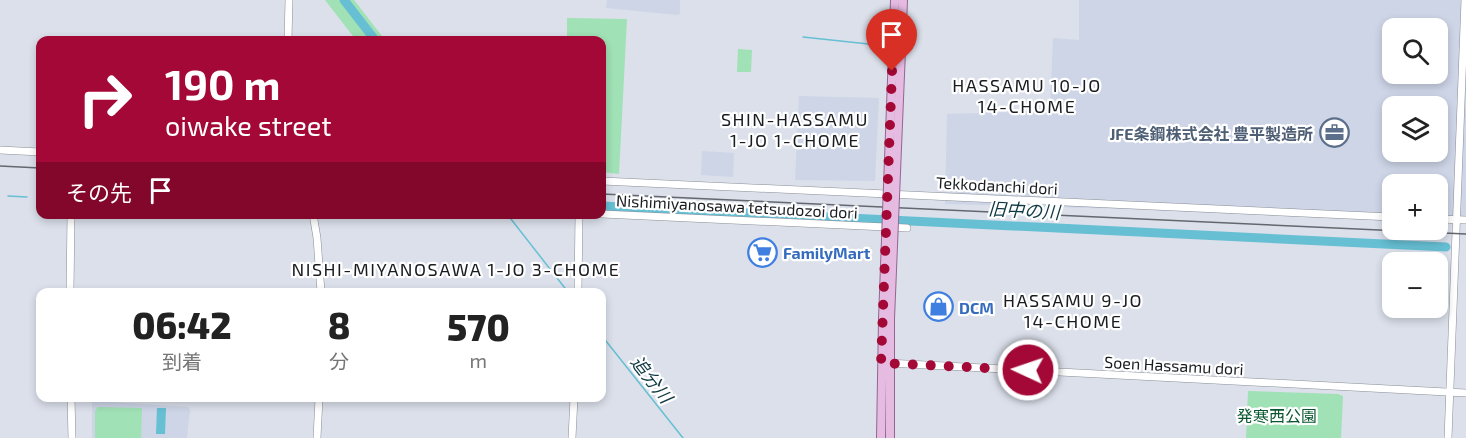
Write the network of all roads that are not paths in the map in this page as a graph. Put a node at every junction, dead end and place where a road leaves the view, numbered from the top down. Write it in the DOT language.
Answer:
graph roads {
  1 [pos="289,0"];
  2 [pos="895,0"];
  3 [pos="903,0"];
  4 [pos="1465,0"];
  5 [pos="898,26"];
  6 [pos="288,36"];
  7 [pos="0,150"];
  8 [pos="36,152"];
  9 [pos="606,181"];
  10 [pos="606,214"];
  11 [pos="1382,217"];
  12 [pos="71,219"];
  13 [pos="314,219"];
  14 [pos="579,219"];
  15 [pos="1462,220"];
  16 [pos="907,228"];
  17 [pos="70,288"];
  18 [pos="321,288"];
  19 [pos="578,288"];
  20 [pos="885,363"];
  21 [pos="1449,392"];
  22 [pos="1466,393"];
  23 [pos="71,402"];
  24 [pos="319,402"];
  25 [pos="574,402"];
  26 [pos="72,438"];
  27 [pos="317,438"];
  28 [pos="572,438"];
  29 [pos="881,438"];
  30 [pos="890,438"];
  31 [pos="1448,438"];
  1 -- 6 [label="street"];
  2 -- 5 [label="main road"];
  3 -- 5 [label="main road"];
  4 -- 15 [label="street"];
  5 -- 20 [label="main road, bridge"];
  7 -- 8 [label="street"];
  9 -- 11 [label="street, Tekkodanchi dori"];
  10 -- 16 [label="street, Nishimiyanosawa tetsudozoi dori"];
  12 -- 17 [label="street"];
  13 -- 18 [label="street"];
  14 -- 19 [label="street"];
  15 -- 21 [label="street"];
  20 -- 21 [label="street, Soen Hassamu dori"];
  20 -- 29 [label="main road"];
  20 -- 30 [label="main road"];
  21 -- 22 [label="street, Soen Hassamu dori"];
  21 -- 31 [label="street"];
  23 -- 26 [label="street"];
  24 -- 27 [label="street"];
  25 -- 28 [label="street"];
}
